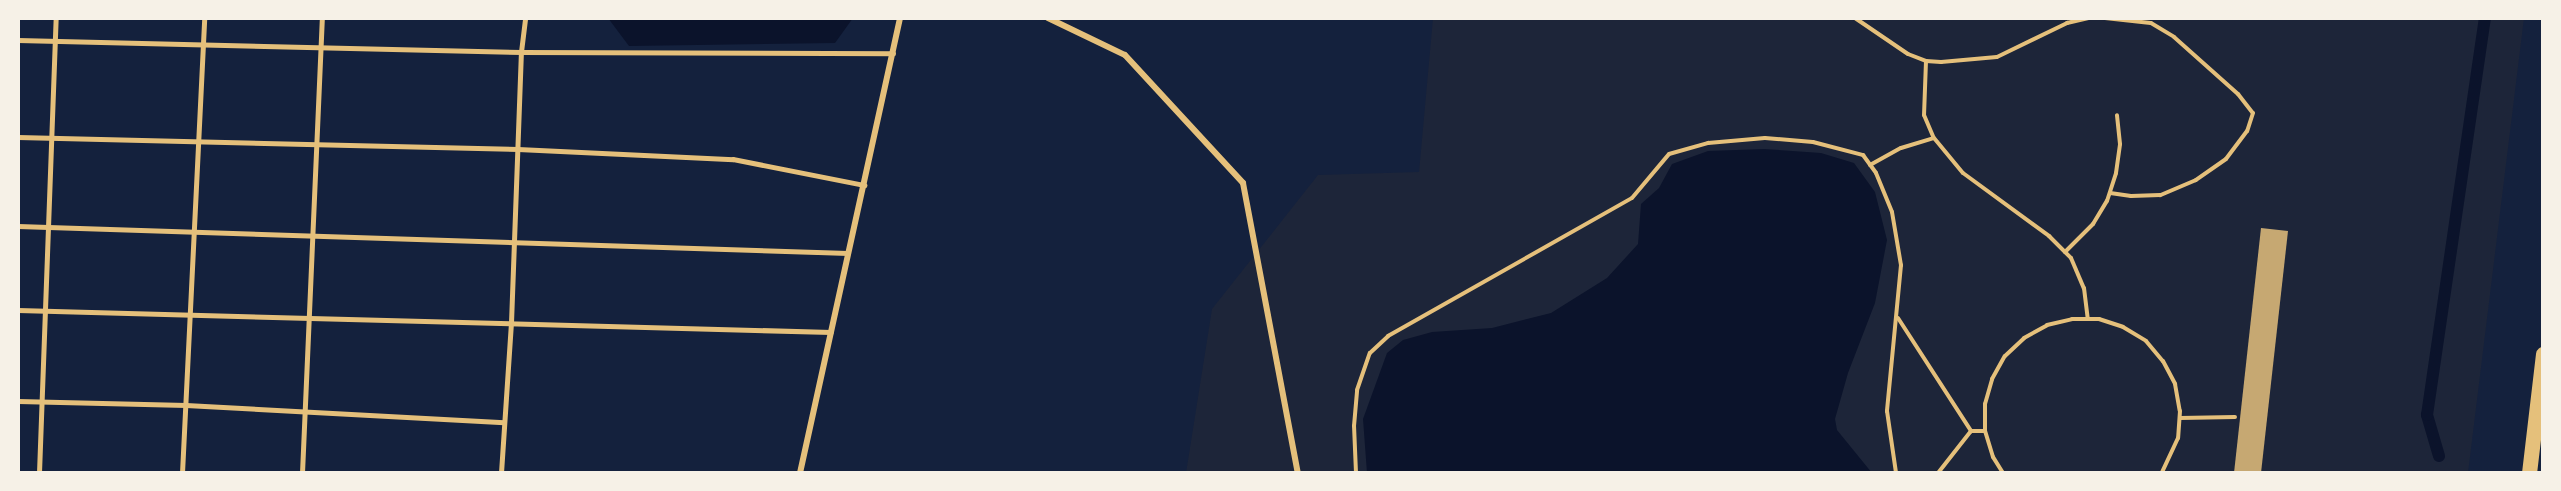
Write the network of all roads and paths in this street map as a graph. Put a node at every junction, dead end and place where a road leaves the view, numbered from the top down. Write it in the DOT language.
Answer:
graph roads {
  1 [pos="56,18"];
  2 [pos="204,18"];
  3 [pos="322,18"];
  4 [pos="525,18"];
  5 [pos="900,18"];
  6 [pos="1048,18"];
  7 [pos="1855,18"];
  8 [pos="2088,18"];
  9 [pos="2104,18"];
  10 [pos="18,40"];
  11 [pos="55,42"];
  12 [pos="203,45"];
  13 [pos="320,47"];
  14 [pos="521,52"];
  15 [pos="893,53"];
  16 [pos="1926,61"];
  17 [pos="2117,115"];
  18 [pos="18,137"];
  19 [pos="52,138"];
  20 [pos="1934,138"];
  21 [pos="199,143"];
  22 [pos="316,145"];
  23 [pos="518,149"];
  24 [pos="1870,165"];
  25 [pos="864,185"];
  26 [pos="2110,193"];
  27 [pos="18,225"];
  28 [pos="49,226"];
  29 [pos="195,230"];
  30 [pos="312,235"];
  31 [pos="512,242"];
  32 [pos="2065,252"];
  33 [pos="848,253"];
  34 [pos="18,310"];
  35 [pos="46,311"];
  36 [pos="191,315"];
  37 [pos="308,318"];
  38 [pos="1898,318"];
  39 [pos="2088,319"];
  40 [pos="511,323"];
  41 [pos="831,332"];
  42 [pos="2543,354"];
  43 [pos="18,401"];
  44 [pos="42,401"];
  45 [pos="186,405"];
  46 [pos="304,411"];
  47 [pos="2235,417"];
  48 [pos="2180,418"];
  49 [pos="504,422"];
  50 [pos="1985,430"];
  51 [pos="1971,431"];
  52 [pos="39,473"];
  53 [pos="182,473"];
  54 [pos="302,473"];
  55 [pos="501,473"];
  56 [pos="800,473"];
  57 [pos="1298,473"];
  58 [pos="1356,473"];
  59 [pos="1896,473"];
  60 [pos="1938,473"];
  61 [pos="2003,473"];
  62 [pos="2162,473"];
  63 [pos="2529,473"];
  1 -- 11 [label="lane"];
  2 -- 12 [label="lane"];
  3 -- 13 [label="lane"];
  4 -- 14 [label="lane"];
  5 -- 15 [label="street"];
  6 -- 57 [label="street"];
  7 -- 16 [label="path"];
  8 -- 16 [label="path"];
  9 -- 26 [label="path"];
  10 -- 11 [label="lane"];
  11 -- 12 [label="lane"];
  11 -- 19 [label="lane"];
  12 -- 13 [label="lane"];
  12 -- 21 [label="lane"];
  13 -- 14 [label="lane"];
  13 -- 22 [label="lane"];
  14 -- 15 [label="lane"];
  14 -- 23 [label="lane"];
  15 -- 25 [label="street"];
  16 -- 20 [label="path"];
  17 -- 26 [label="path"];
  18 -- 19 [label="lane"];
  19 -- 21 [label="lane"];
  19 -- 28 [label="lane"];
  20 -- 24 [label="path"];
  20 -- 32 [label="path"];
  21 -- 22 [label="lane"];
  21 -- 29 [label="lane"];
  22 -- 23 [label="lane"];
  22 -- 30 [label="lane"];
  23 -- 25 [label="lane"];
  23 -- 31 [label="lane"];
  24 -- 38 [label="path"];
  24 -- 58 [label="path"];
  25 -- 33 [label="street"];
  26 -- 32 [label="path"];
  27 -- 28 [label="lane"];
  28 -- 29 [label="lane"];
  28 -- 35 [label="lane"];
  29 -- 30 [label="lane"];
  29 -- 36 [label="lane"];
  30 -- 31 [label="lane"];
  30 -- 37 [label="lane"];
  31 -- 33 [label="lane"];
  31 -- 40 [label="lane"];
  32 -- 39 [label="path"];
  33 -- 41 [label="street"];
  34 -- 35 [label="lane"];
  35 -- 36 [label="lane"];
  35 -- 44 [label="lane"];
  36 -- 37 [label="lane"];
  36 -- 45 [label="lane"];
  37 -- 40 [label="lane"];
  37 -- 46 [label="lane"];
  38 -- 51 [label="path"];
  38 -- 59 [label="path"];
  39 -- 48 [label="path"];
  39 -- 50 [label="path"];
  40 -- 41 [label="lane"];
  40 -- 49 [label="lane"];
  41 -- 56 [label="street"];
  42 -- 63 [label="main road"];
  43 -- 44 [label="lane"];
  44 -- 45 [label="lane"];
  44 -- 52 [label="lane"];
  45 -- 46 [label="lane"];
  45 -- 53 [label="lane"];
  46 -- 49 [label="lane"];
  46 -- 54 [label="lane"];
  47 -- 48 [label="path"];
  48 -- 62 [label="path"];
  49 -- 55 [label="lane"];
  50 -- 51 [label="path"];
  50 -- 61 [label="path"];
  51 -- 60 [label="path"];
}
